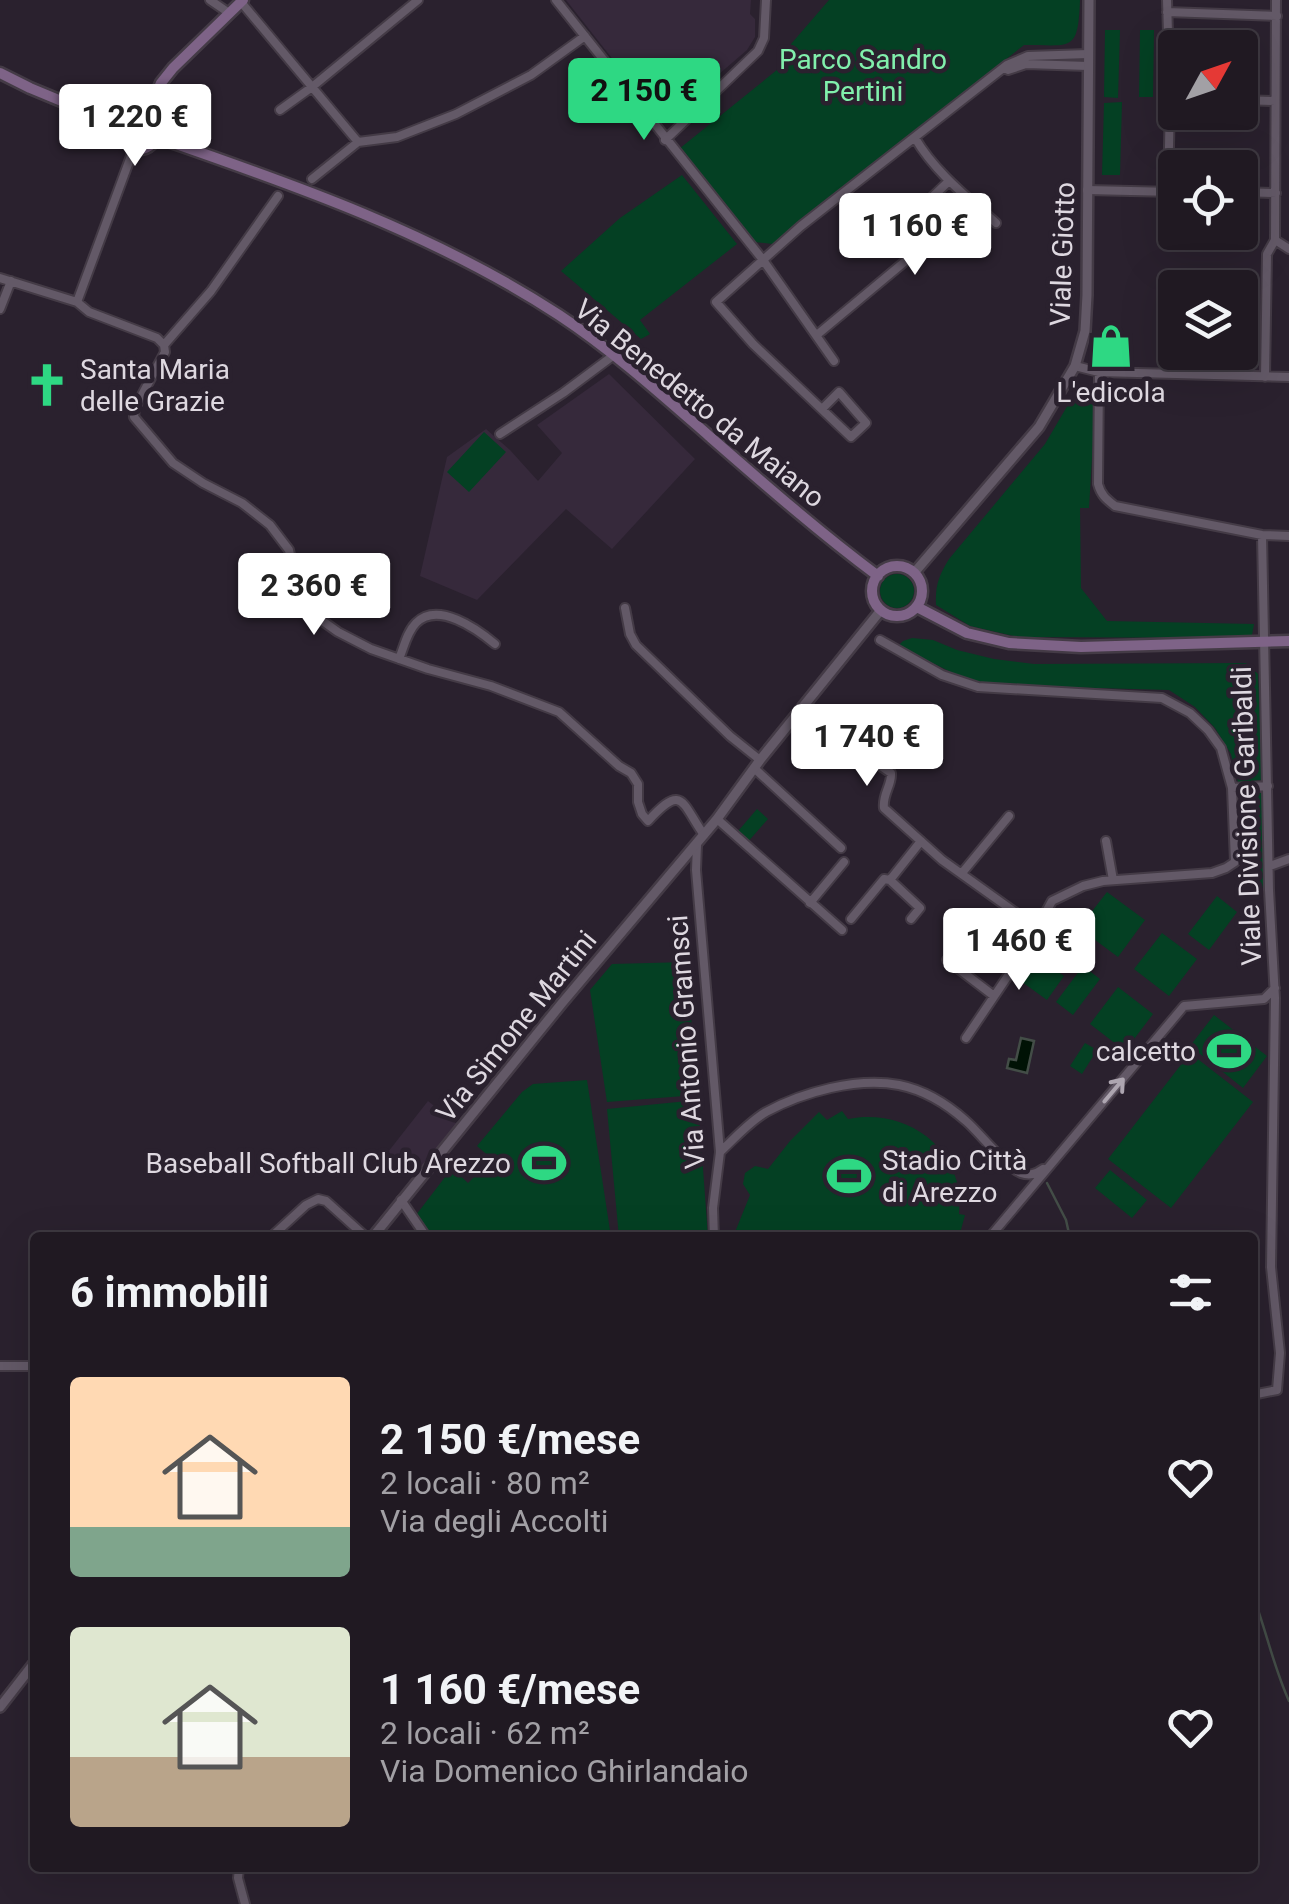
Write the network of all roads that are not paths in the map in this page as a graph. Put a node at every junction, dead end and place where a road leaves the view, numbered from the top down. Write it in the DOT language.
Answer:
graph roads {
  1 [pos="210,0"];
  2 [pos="418,0"];
  3 [pos="556,0"];
  4 [pos="766,0"];
  5 [pos="1089,0"];
  6 [pos="1167,0"];
  7 [pos="1276,0"];
  8 [pos="242,1"];
  9 [pos="1167,12"];
  10 [pos="229,14"];
  11 [pos="1277,16"];
  12 [pos="1168,30"];
  13 [pos="584,36"];
  14 [pos="1088,54"];
  15 [pos="1088,66"];
  16 [pos="2,75"];
  17 [pos="987,82"];
  18 [pos="312,87"];
  19 [pos="1258,101"];
  20 [pos="1275,101"];
  21 [pos="280,110"];
  22 [pos="146,118"];
  23 [pos="124,127"];
  24 [pos="156,137"];
  25 [pos="915,138"];
  26 [pos="666,140"];
  27 [pos="358,142"];
  28 [pos="134,148"];
  29 [pos="312,179"];
  30 [pos="950,181"];
  31 [pos="1087,190"];
  32 [pos="1158,192"];
  33 [pos="1258,192"];
  34 [pos="1276,193"];
  35 [pos="278,196"];
  36 [pos="996,223"];
  37 [pos="1274,240"];
  38 [pos="1289,248"];
  39 [pos="763,260"];
  40 [pos="0,278"];
  41 [pos="11,281"];
  42 [pos="77,302"];
  43 [pos="0,309"];
  44 [pos="818,334"];
  45 [pos="164,345"];
  46 [pos="614,355"];
  47 [pos="834,361"];
  48 [pos="1075,366"];
  49 [pos="1100,372"];
  50 [pos="1265,377"];
  51 [pos="1289,377"];
  52 [pos="822,409"];
  53 [pos="500,434"];
  54 [pos="1262,535"];
  55 [pos="1289,536"];
  56 [pos="914,573"];
  57 [pos="878,576"];
  58 [pos="917,607"];
  59 [pos="624,608"];
  60 [pos="881,610"];
  61 [pos="942,621"];
  62 [pos="945,635"];
  63 [pos="880,640"];
  64 [pos="1289,641"];
  65 [pos="1263,643"];
  66 [pos="495,644"];
  67 [pos="400,660"];
  68 [pos="816,722"];
  69 [pos="757,764"];
  70 [pos="1268,786"];
  71 [pos="1232,788"];
  72 [pos="1008,816"];
  73 [pos="717,819"];
  74 [pos="700,839"];
  75 [pos="922,841"];
  76 [pos="1106,841"];
  77 [pos="841,848"];
  78 [pos="1289,859"];
  79 [pos="844,862"];
  80 [pos="1270,866"];
  81 [pos="962,873"];
  82 [pos="890,880"];
  83 [pos="1113,880"];
  84 [pos="810,903"];
  85 [pos="851,918"];
  86 [pos="911,919"];
  87 [pos="1037,928"];
  88 [pos="842,930"];
  89 [pos="946,960"];
  90 [pos="1275,992"];
  91 [pos="994,996"];
  92 [pos="1264,999"];
  93 [pos="1276,1014"];
  94 [pos="966,1038"];
  95 [pos="720,1152"];
  96 [pos="1051,1164"];
  97 [pos="401,1200"];
  98 [pos="277,1232"];
  99 [pos="362,1232"];
  100 [pos="374,1232"];
  101 [pos="422,1232"];
  102 [pos="714,1232"];
  103 [pos="994,1232"];
  104 [pos="0,1366"];
  105 [pos="30,1366"];
  106 [pos="1258,1394"];
  107 [pos="30,1668"];
  108 [pos="0,1707"];
  109 [pos="239,1872"];
  110 [pos="245,1904"];
  1 -- 10 [label="street"];
  2 -- 18 [label="street"];
  3 -- 13 [label="street"];
  4 -- 26 [label="street"];
  5 -- 14 [label="street, Viale Giotto"];
  6 -- 9 [label="street"];
  7 -- 11 [label="street"];
  8 -- 10 [label="main road"];
  8 -- 18 [label="street"];
  9 -- 11 [label="street"];
  9 -- 12 [label="street"];
  10 -- 22 [label="main road"];
  11 -- 20 [label="street"];
  13 -- 26 [label="street"];
  13 -- 27 [label="street"];
  14 -- 15 [label="street, Viale Giotto"];
  14 -- 17 [label="street"];
  15 -- 17 [label="street"];
  15 -- 31 [label="street, Viale Giotto"];
  16 -- 23 [label="main road"];
  17 -- 25 [label="street"];
  18 -- 21 [label="street"];
  18 -- 27 [label="street"];
  19 -- 20 [label="street"];
  20 -- 34 [label="street"];
  22 -- 23 [label="main road"];
  22 -- 24 [label="main road"];
  23 -- 28 [label="main road"];
  24 -- 28 [label="main road"];
  24 -- 46 [label="main road, Via Benedetto da Maiano"];
  25 -- 30 [label="street"];
  25 -- 39 [label="street"];
  26 -- 39 [label="street"];
  27 -- 29 [label="street"];
  28 -- 42 [label="street"];
  30 -- 36 [label="street"];
  30 -- 44 [label="street"];
  31 -- 32 [label="street"];
  31 -- 48 [label="street, Viale Giotto"];
  33 -- 34 [label="street"];
  34 -- 37 [label="street"];
  35 -- 45 [label="street"];
  37 -- 38 [label="street"];
  37 -- 50 [label="street"];
  39 -- 44 [label="street"];
  39 -- 52 [label="street"];
  40 -- 41 [label="street"];
  41 -- 42 [label="street"];
  41 -- 43 [label="street"];
  42 -- 45 [label="street"];
  44 -- 47 [label="street"];
  45 -- 67 [label="street"];
  46 -- 53 [label="street"];
  46 -- 57 [label="main road, Via Benedetto da Maiano"];
  48 -- 49 [label="street"];
  48 -- 56 [label="street, Viale Giotto"];
  49 -- 50 [label="street"];
  49 -- 54 [label="street"];
  50 -- 51 [label="street"];
  52 -- 52 [label="street"];
  54 -- 55 [label="street"];
  54 -- 65 [label="street, Viale Divisione Garibaldi"];
  56 -- 57 [label="main road"];
  56 -- 58 [label="main road"];
  57 -- 60 [label="main road"];
  58 -- 60 [label="main road"];
  58 -- 61 [label="main road"];
  59 -- 69 [label="street"];
  60 -- 69 [label="street"];
  61 -- 62 [label="street"];
  61 -- 65 [label="main road"];
  63 -- 71 [label="street"];
  64 -- 65 [label="main road"];
  65 -- 70 [label="street, Viale Divisione Garibaldi"];
  66 -- 67 [label="street"];
  67 -- 74 [label="street"];
  68 -- 75 [label="street"];
  69 -- 73 [label="street"];
  69 -- 77 [label="street"];
  70 -- 71 [label="street"];
  70 -- 80 [label="street, Viale Divisione Garibaldi"];
  71 -- 83 [label="street"];
  72 -- 81 [label="street"];
  73 -- 74 [label="street"];
  73 -- 84 [label="street"];
  74 -- 95 [label="street, Via Antonio Gramsci"];
  74 -- 97 [label="street, Via Simone Martini"];
  75 -- 81 [label="street"];
  75 -- 82 [label="street"];
  76 -- 83 [label="street"];
  78 -- 80 [label="street"];
  79 -- 84 [label="street"];
  80 -- 90 [label="street, Viale Divisione Garibaldi"];
  81 -- 87 [label="street"];
  82 -- 85 [label="street"];
  82 -- 86 [label="street"];
  83 -- 87 [label="street"];
  84 -- 88 [label="street"];
  87 -- 91 [label="street"];
  89 -- 91 [label="street"];
  90 -- 92 [label="street, Viale Divisione Garibaldi"];
  90 -- 93 [label="street"];
  91 -- 94 [label="street"];
  92 -- 93 [label="street"];
  96 -- 92 [label="street, Viale Divisione Garibaldi, one-way"];
  93 -- 106 [label="street"];
  95 -- 96 [label="street"];
  95 -- 102 [label="street, Via Antonio Gramsci"];
  96 -- 103 [label="street, Viale Divisione Garibaldi"];
  97 -- 100 [label="street, Via Simone Martini"];
  97 -- 101 [label="street"];
  98 -- 99 [label="street"];
  104 -- 105 [label="street"];
  107 -- 108 [label="street"];
  109 -- 110 [label="street"];
}
